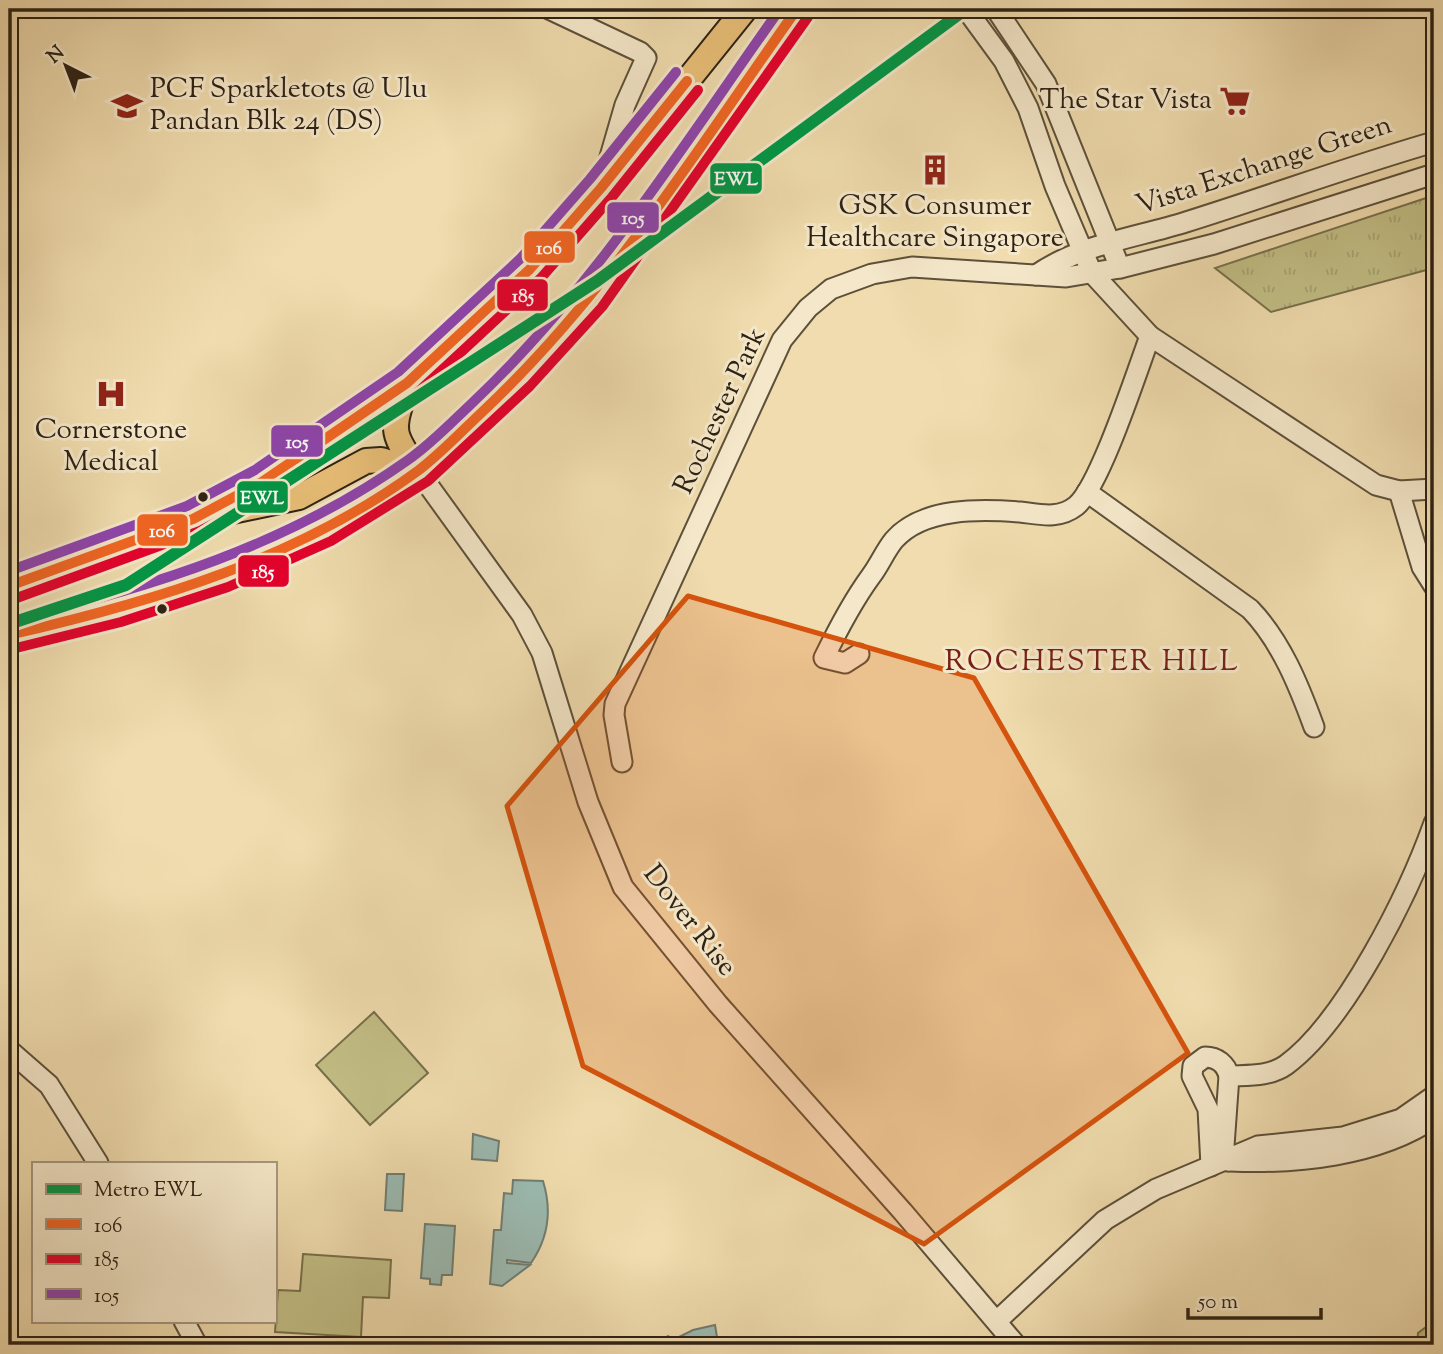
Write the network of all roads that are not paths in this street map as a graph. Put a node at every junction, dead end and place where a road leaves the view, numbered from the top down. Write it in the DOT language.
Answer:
graph roads {
  1 [pos="549,9"];
  2 [pos="746,9"];
  3 [pos="797,9"];
  4 [pos="966,9"];
  5 [pos="996,9"];
  6 [pos="1434,142"];
  7 [pos="1434,174"];
  8 [pos="601,188"];
  9 [pos="1110,243"];
  10 [pos="1081,251"];
  11 [pos="1120,268"];
  12 [pos="1092,273"];
  13 [pos="1036,275"];
  14 [pos="1150,336"];
  15 [pos="407,383"];
  16 [pos="418,471"];
  17 [pos="1434,489"];
  18 [pos="1399,491"];
  19 [pos="1087,492"];
  20 [pos="193,519"];
  21 [pos="9,586"];
  22 [pos="1434,586"];
  23 [pos="9,635"];
  24 [pos="859,654"];
  25 [pos="1314,727"];
  26 [pos="622,762"];
  27 [pos="1434,824"];
  28 [pos="9,1050"];
  29 [pos="1228,1076"];
  30 [pos="1434,1096"];
  31 [pos="1434,1118"];
  32 [pos="97,1162"];
  33 [pos="1220,1163"];
  34 [pos="997,1321"];
  35 [pos="185,1322"];
  36 [pos="197,1345"];
  37 [pos="1016,1345"];
  1 -- 8 [label="street"];
  2 -- 8 [label="main road"];
  3 -- 16 [label="main road"];
  4 -- 10 [label="street"];
  5 -- 9 [label="street, Vista Exchange Green"];
  6 -- 9 [label="street, Vista Exchange Green"];
  7 -- 11 [label="street, Vista Exchange Green"];
  8 -- 15 [label="main road"];
  9 -- 10 [label="street, Vista Exchange Green"];
  9 -- 11 [label="street, Vista Exchange Green"];
  10 -- 12 [label="street"];
  10 -- 13 [label="street"];
  11 -- 12 [label="street, Vista Exchange Green"];
  12 -- 13 [label="street, Rochester Park"];
  12 -- 14 [label="street"];
  13 -- 26 [label="street, Rochester Park"];
  14 -- 18 [label="street"];
  14 -- 19 [label="street"];
  15 -- 16 [label="main road"];
  15 -- 20 [label="main road"];
  16 -- 20 [label="main road"];
  16 -- 23 [label="main road"];
  16 -- 34 [label="street, Dover Rise"];
  17 -- 18 [label="street"];
  18 -- 22 [label="street"];
  19 -- 24 [label="street"];
  19 -- 25 [label="street"];
  20 -- 21 [label="main road"];
  27 -- 29 [label="street"];
  28 -- 32 [label="street"];
  29 -- 33 [label="street"];
  29 -- 33 [label="street"];
  30 -- 33 [label="street"];
  31 -- 33 [label="street"];
  33 -- 34 [label="street"];
  34 -- 37 [label="street, Dover Rise"];
  35 -- 36 [label="street"];
}
